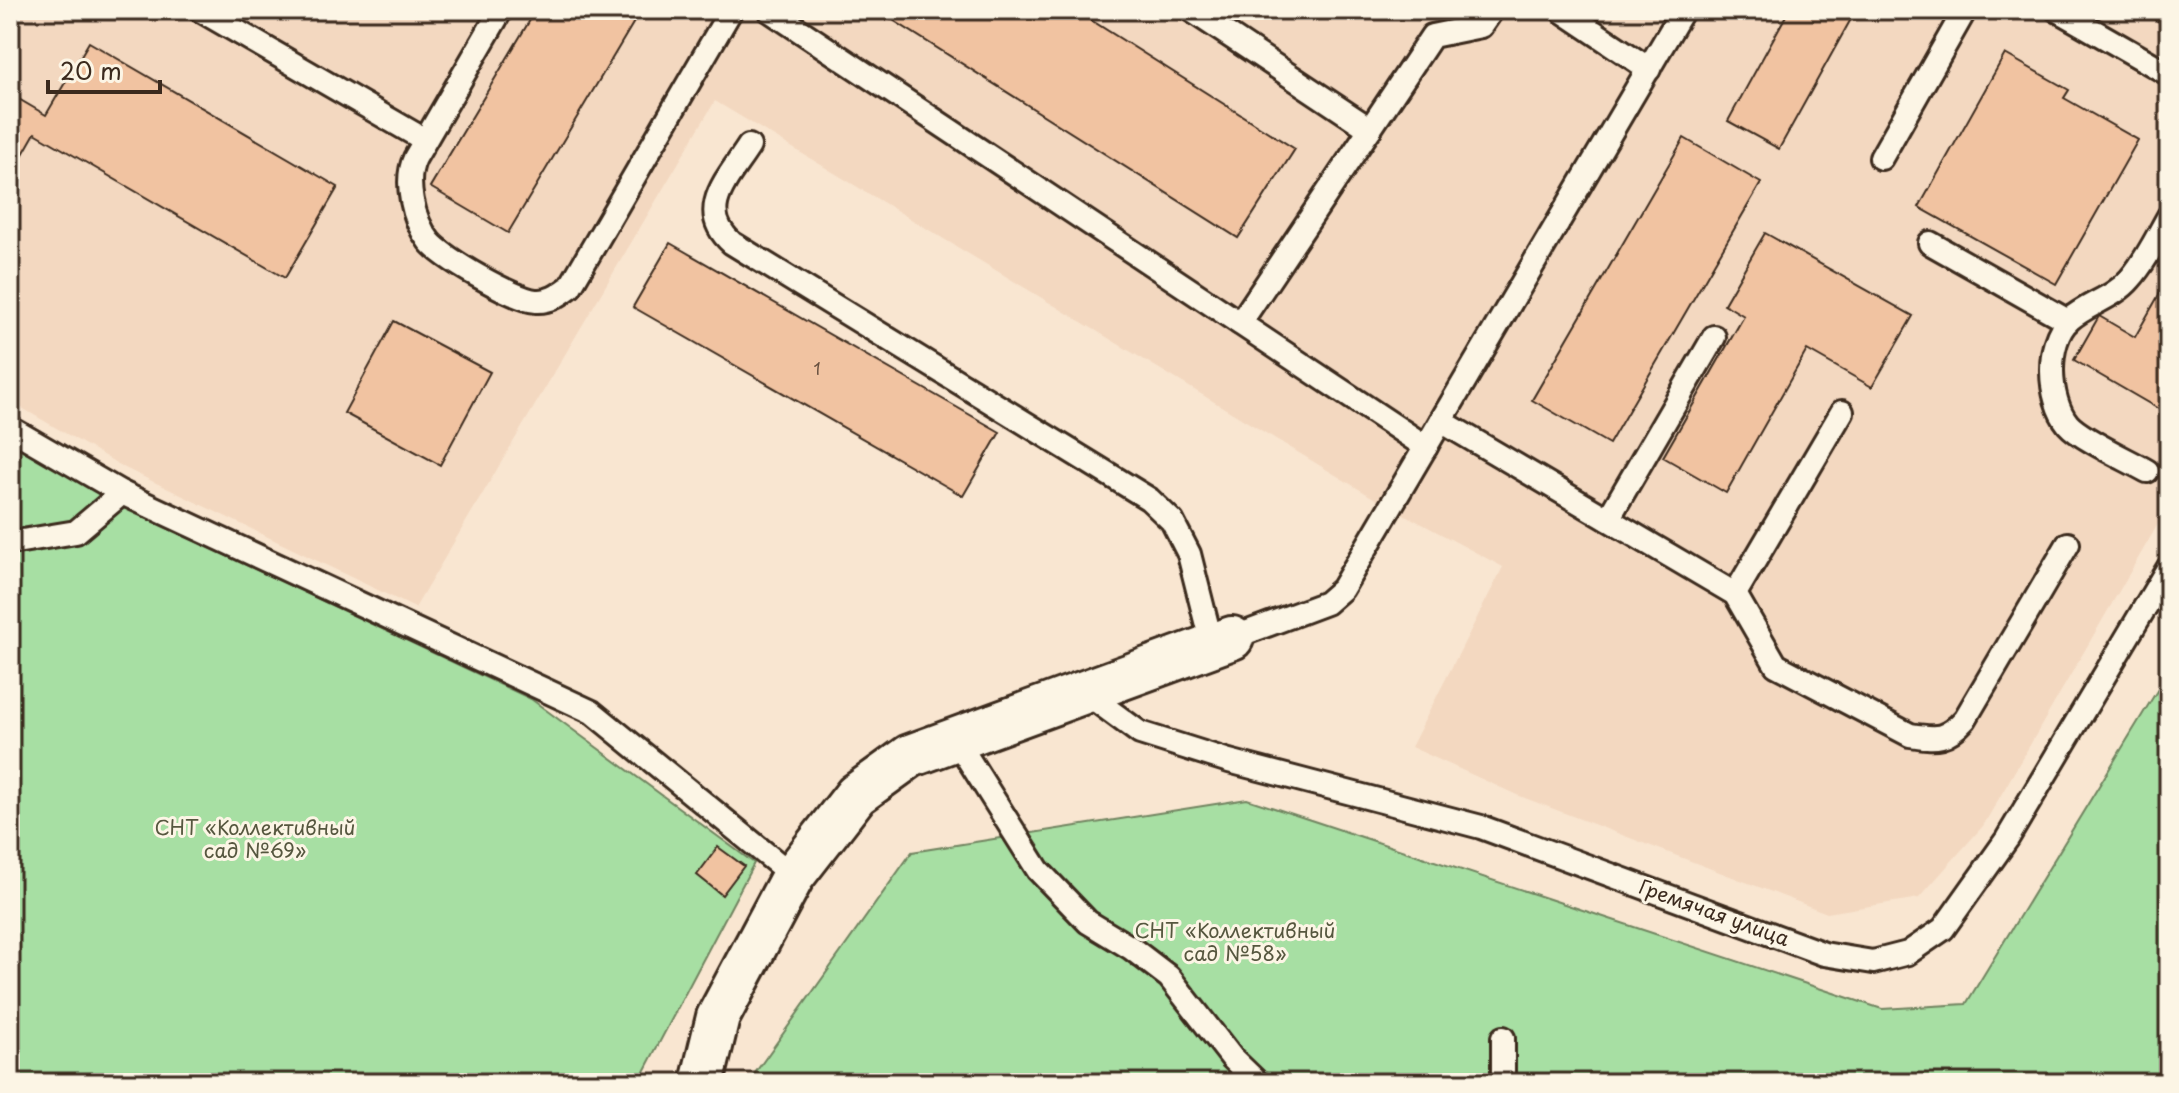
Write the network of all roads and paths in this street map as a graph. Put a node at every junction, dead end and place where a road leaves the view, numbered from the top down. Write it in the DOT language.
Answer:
graph roads {
  1 [pos="200,10"];
  2 [pos="501,10"];
  3 [pos="731,10"];
  4 [pos="769,10"];
  5 [pos="1191,10"];
  6 [pos="1492,10"];
  7 [pos="1561,10"];
  8 [pos="1683,10"];
  9 [pos="1965,10"];
  10 [pos="2057,10"];
  11 [pos="1649,69"];
  12 [pos="2169,74"];
  13 [pos="1370,129"];
  14 [pos="425,140"];
  15 [pos="749,146"];
  16 [pos="1881,158"];
  17 [pos="2169,216"];
  18 [pos="1930,243"];
  19 [pos="2068,321"];
  20 [pos="1240,323"];
  21 [pos="1714,337"];
  22 [pos="1842,412"];
  23 [pos="1441,421"];
  24 [pos="10,428"];
  25 [pos="1426,447"];
  26 [pos="2147,471"];
  27 [pos="122,493"];
  28 [pos="1608,519"];
  29 [pos="10,543"];
  30 [pos="2068,544"];
  31 [pos="2169,567"];
  32 [pos="1735,594"];
  33 [pos="1222,642"];
  34 [pos="1083,691"];
  35 [pos="955,738"];
  36 [pos="793,876"];
  37 [pos="1503,1038"];
  38 [pos="702,1083"];
  39 [pos="1258,1083"];
  40 [pos="1503,1083"];
  1 -- 14 [label="lane"];
  2 -- 14 [label="lane"];
  3 -- 14 [label="lane"];
  4 -- 20 [label="lane"];
  5 -- 13 [label="lane"];
  6 -- 13 [label="lane"];
  7 -- 11 [label="lane"];
  8 -- 11 [label="lane"];
  9 -- 16 [label="lane"];
  10 -- 12 [label="lane"];
  11 -- 23 [label="lane"];
  13 -- 20 [label="lane"];
  15 -- 33 [label="lane"];
  17 -- 19 [label="lane"];
  18 -- 19 [label="lane"];
  19 -- 26 [label="lane"];
  20 -- 25 [label="lane"];
  21 -- 28 [label="lane"];
  22 -- 32 [label="lane"];
  23 -- 25 [label="lane"];
  23 -- 28 [label="lane"];
  24 -- 27 [label="lane"];
  25 -- 33 [label="lane"];
  27 -- 29 [label="lane"];
  27 -- 36 [label="lane"];
  28 -- 32 [label="lane"];
  30 -- 32 [label="lane"];
  31 -- 34 [label="lane, Гремячая улица"];
  33 -- 34 [label="street"];
  34 -- 35 [label="street"];
  35 -- 36 [label="street"];
  35 -- 39 [label="lane"];
  36 -- 38 [label="street"];
  37 -- 40 [label="lane"];
}
